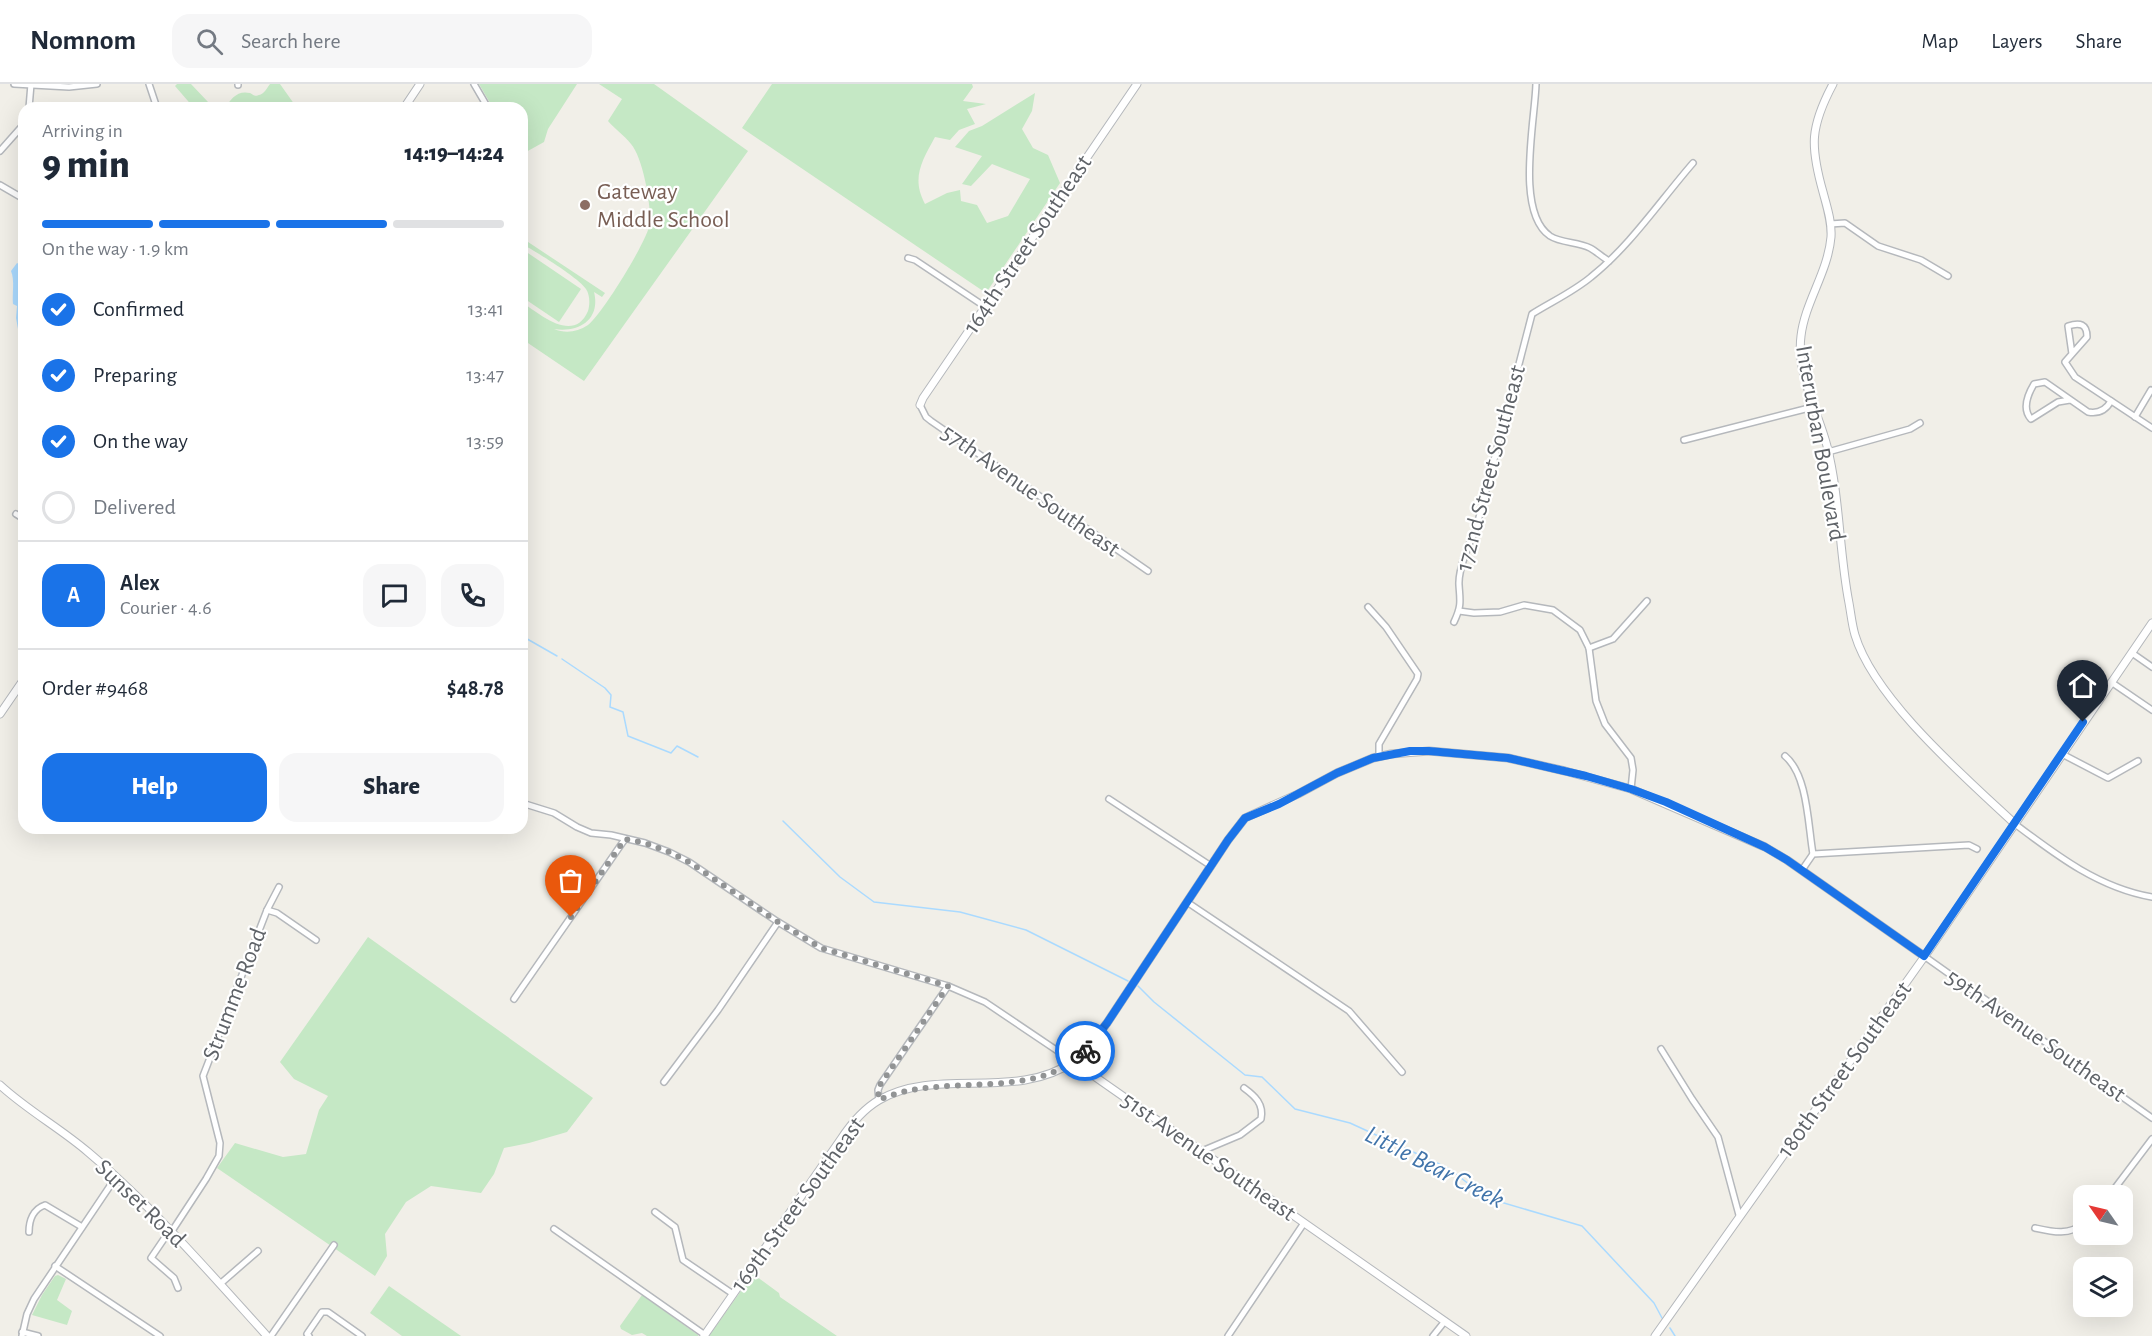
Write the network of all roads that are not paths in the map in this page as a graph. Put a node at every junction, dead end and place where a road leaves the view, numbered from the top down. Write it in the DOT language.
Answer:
graph roads {
  1 [pos="14,84"];
  2 [pos="97,84"];
  3 [pos="149,84"];
  4 [pos="420,84"];
  5 [pos="474,84"];
  6 [pos="1137,84"];
  7 [pos="1536,84"];
  8 [pos="1833,84"];
  9 [pos="31,85"];
  10 [pos="30,102"];
  11 [pos="155,102"];
  12 [pos="408,102"];
  13 [pos="484,102"];
  14 [pos="18,131"];
  15 [pos="0,152"];
  16 [pos="1693,163"];
  17 [pos="0,185"];
  18 [pos="18,196"];
  19 [pos="1830,224"];
  20 [pos="908,258"];
  21 [pos="1609,261"];
  22 [pos="1948,276"];
  23 [pos="984,306"];
  24 [pos="2072,354"];
  25 [pos="2151,390"];
  26 [pos="2070,400"];
  27 [pos="2111,400"];
  28 [pos="921,405"];
  29 [pos="1813,407"];
  30 [pos="2135,417"];
  31 [pos="1920,423"];
  32 [pos="2152,428"];
  33 [pos="1684,440"];
  34 [pos="1828,452"];
  35 [pos="1148,571"];
  36 [pos="1647,601"];
  37 [pos="1368,607"];
  38 [pos="1459,611"];
  39 [pos="1454,622"];
  40 [pos="2152,623"];
  41 [pos="1590,648"];
  42 [pos="2132,653"];
  43 [pos="2152,667"];
  44 [pos="2111,682"];
  45 [pos="18,688"];
  46 [pos="2152,710"];
  47 [pos="0,714"];
  48 [pos="2062,753"];
  49 [pos="1785,756"];
  50 [pos="1379,757"];
  51 [pos="2138,761"];
  52 [pos="1631,789"];
  53 [pos="1108,799"];
  54 [pos="528,805"];
  55 [pos="2015,824"];
  56 [pos="625,839"];
  57 [pos="1977,849"];
  58 [pos="1813,854"];
  59 [pos="1211,866"];
  60 [pos="1802,870"];
  61 [pos="279,888"];
  62 [pos="2152,897"];
  63 [pos="1187,902"];
  64 [pos="267,910"];
  65 [pos="778,922"];
  66 [pos="316,940"];
  67 [pos="1924,956"];
  68 [pos="948,986"];
  69 [pos="514,999"];
  70 [pos="1661,1049"];
  71 [pos="1074,1062"];
  72 [pos="1402,1072"];
  73 [pos="664,1082"];
  74 [pos="0,1085"];
  75 [pos="1244,1088"];
  76 [pos="879,1100"];
  77 [pos="2152,1118"];
  78 [pos="2152,1138"];
  79 [pos="1202,1151"];
  80 [pos="116,1177"];
  81 [pos="2117,1185"];
  82 [pos="655,1212"];
  83 [pos="1739,1215"];
  84 [pos="1304,1223"];
  85 [pos="82,1227"];
  86 [pos="554,1228"];
  87 [pos="2035,1228"];
  88 [pos="2073,1229"];
  89 [pos="171,1230"];
  90 [pos="28,1232"];
  91 [pos="334,1245"];
  92 [pos="258,1251"];
  93 [pos="55,1266"];
  94 [pos="219,1284"];
  95 [pos="178,1288"];
  96 [pos="733,1294"];
  97 [pos="1445,1321"];
  98 [pos="22,1334"];
  99 [pos="308,1335"];
  100 [pos="704,1335"];
  101 [pos="38,1336"];
  102 [pos="160,1336"];
  103 [pos="269,1336"];
  104 [pos="362,1336"];
  105 [pos="1228,1336"];
  106 [pos="1433,1336"];
  107 [pos="1466,1336"];
  108 [pos="1655,1336"];
  1 -- 9 [label="street"];
  2 -- 9 [label="street"];
  3 -- 11 [label="street"];
  4 -- 12 [label="street"];
  5 -- 13 [label="street"];
  6 -- 23 [label="street, 164th Street Southeast"];
  7 -- 21 [label="street"];
  8 -- 19 [label="street, Interurban Boulevard"];
  9 -- 10 [label="street"];
  14 -- 15 [label="street"];
  16 -- 21 [label="street"];
  17 -- 18 [label="street"];
  19 -- 22 [label="street"];
  19 -- 29 [label="street, Interurban Boulevard"];
  20 -- 23 [label="street"];
  21 -- 38 [label="street, 172nd Street Southeast"];
  23 -- 28 [label="street, 164th Street Southeast"];
  24 -- 24 [label="street"];
  24 -- 27 [label="street"];
  25 -- 30 [label="street"];
  26 -- 26 [label="street"];
  26 -- 27 [label="street"];
  27 -- 30 [label="street"];
  28 -- 35 [label="street, 57th Avenue Southeast"];
  29 -- 33 [label="street"];
  29 -- 34 [label="street, Interurban Boulevard"];
  30 -- 32 [label="street"];
  31 -- 34 [label="street"];
  34 -- 55 [label="street, Interurban Boulevard"];
  36 -- 41 [label="street"];
  37 -- 50 [label="street"];
  38 -- 39 [label="street, 172nd Street Southeast"];
  38 -- 41 [label="street"];
  40 -- 42 [label="street, 180th Street Southeast"];
  41 -- 52 [label="street"];
  42 -- 43 [label="street"];
  42 -- 44 [label="street, 180th Street Southeast"];
  44 -- 46 [label="street"];
  44 -- 48 [label="street, 180th Street Southeast"];
  45 -- 47 [label="street"];
  48 -- 51 [label="street"];
  48 -- 55 [label="street, 180th Street Southeast"];
  49 -- 58 [label="street"];
  50 -- 52 [label="street, 59th Avenue Southeast"];
  50 -- 59 [label="street, 59th Avenue Southeast"];
  52 -- 60 [label="street, 59th Avenue Southeast"];
  53 -- 59 [label="street"];
  54 -- 56 [label="street, 51st Avenue Southeast"];
  55 -- 62 [label="street"];
  55 -- 67 [label="street, 180th Street Southeast"];
  56 -- 65 [label="street, 51st Avenue Southeast"];
  56 -- 69 [label="street"];
  57 -- 58 [label="street"];
  58 -- 60 [label="street"];
  59 -- 63 [label="street, 59th Avenue Southeast"];
  60 -- 67 [label="street, 59th Avenue Southeast"];
  61 -- 64 [label="street, Strumme Road"];
  63 -- 71 [label="street, 59th Avenue Southeast"];
  63 -- 72 [label="street"];
  64 -- 66 [label="street"];
  64 -- 89 [label="street, Strumme Road"];
  65 -- 68 [label="street, 51st Avenue Southeast"];
  65 -- 73 [label="street"];
  67 -- 77 [label="street, 59th Avenue Southeast"];
  67 -- 83 [label="street, 180th Street Southeast"];
  68 -- 71 [label="street, 51st Avenue Southeast"];
  68 -- 76 [label="street, 169th Street Southeast"];
  70 -- 83 [label="street"];
  71 -- 76 [label="street"];
  71 -- 79 [label="street, 51st Avenue Southeast"];
  74 -- 80 [label="street, Sunset Road"];
  75 -- 79 [label="street"];
  76 -- 96 [label="street, 169th Street Southeast"];
  78 -- 81 [label="street"];
  79 -- 84 [label="street, 51st Avenue Southeast"];
  80 -- 85 [label="street"];
  80 -- 89 [label="street, Sunset Road"];
  82 -- 96 [label="street"];
  83 -- 108 [label="street, 180th Street Southeast"];
  84 -- 97 [label="street, 51st Avenue Southeast"];
  84 -- 105 [label="street"];
  85 -- 90 [label="street"];
  85 -- 93 [label="street"];
  86 -- 100 [label="street"];
  87 -- 88 [label="street"];
  89 -- 94 [label="street, Sunset Road"];
  89 -- 95 [label="street, Strumme Road"];
  91 -- 103 [label="street"];
  92 -- 94 [label="street"];
  93 -- 98 [label="street"];
  93 -- 102 [label="street"];
  94 -- 103 [label="street, Sunset Road"];
  96 -- 100 [label="street, 169th Street Southeast"];
  97 -- 106 [label="street"];
  97 -- 107 [label="street, 51st Avenue Southeast"];
  98 -- 101 [label="street"];
  99 -- 104 [label="street"];
}
